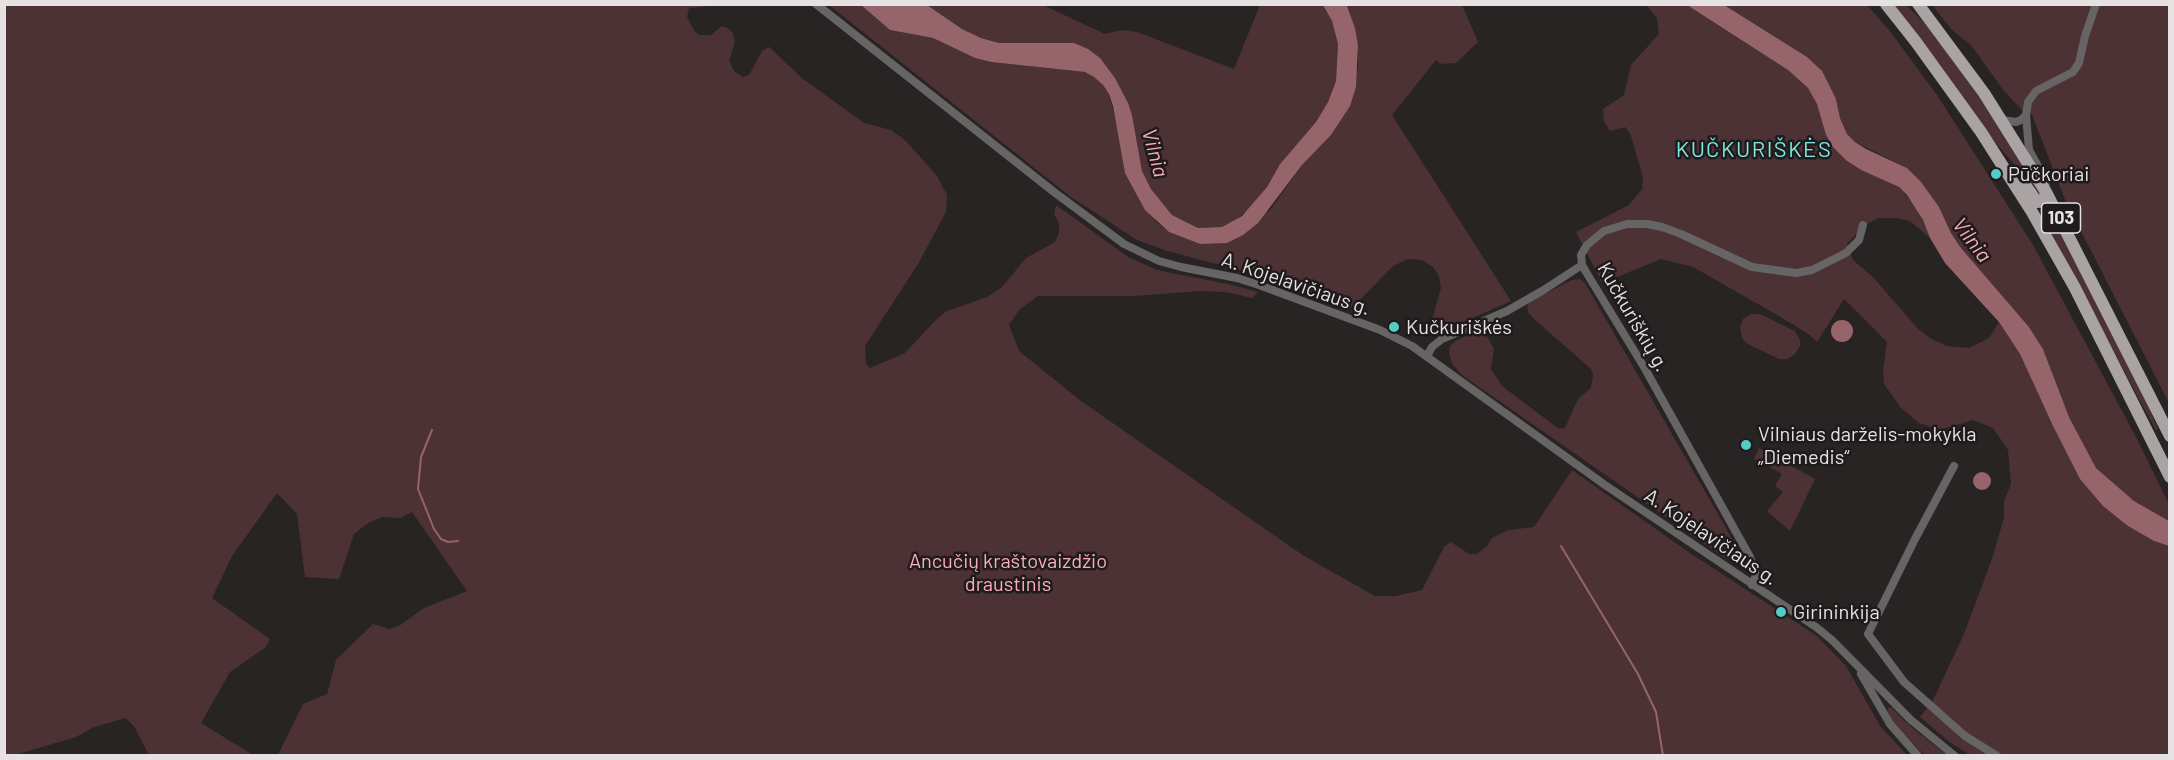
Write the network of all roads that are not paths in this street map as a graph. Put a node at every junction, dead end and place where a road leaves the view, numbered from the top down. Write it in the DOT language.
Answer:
graph roads {
  1 [pos="816,4"];
  2 [pos="1886,4"];
  3 [pos="1918,4"];
  4 [pos="2097,4"];
  5 [pos="2026,115"];
  6 [pos="2002,120"];
  7 [pos="1999,159"];
  8 [pos="2046,192"];
  9 [pos="1863,225"];
  10 [pos="1582,265"];
  11 [pos="1427,356"];
  12 [pos="2167,431"];
  13 [pos="1954,466"];
  14 [pos="2169,477"];
  15 [pos="1752,585"];
  16 [pos="1854,662"];
  17 [pos="1918,756"];
  18 [pos="1955,756"];
  19 [pos="1997,756"];
  1 -- 11 [label="street, A. Kojelavičiaus g."];
  2 -- 7 [label="main road, 103"];
  3 -- 6 [label="main road, 103"];
  4 -- 5 [label="street"];
  5 -- 6 [label="street"];
  5 -- 8 [label="street"];
  6 -- 8 [label="main road, 103"];
  7 -- 8 [label="main road"];
  7 -- 14 [label="main road, 103"];
  8 -- 12 [label="main road, 103"];
  9 -- 10 [label="street, Kučkuriškių g."];
  10 -- 11 [label="street"];
  10 -- 15 [label="street, Kučkuriškių g."];
  11 -- 15 [label="street, A. Kojelavičiaus g."];
  13 -- 19 [label="street"];
  15 -- 16 [label="street, A. Kojelavičiaus g."];
  16 -- 17 [label="street, A. Kojelavičiaus g."];
  16 -- 18 [label="street, A. Kojelavičiaus g."];
}
